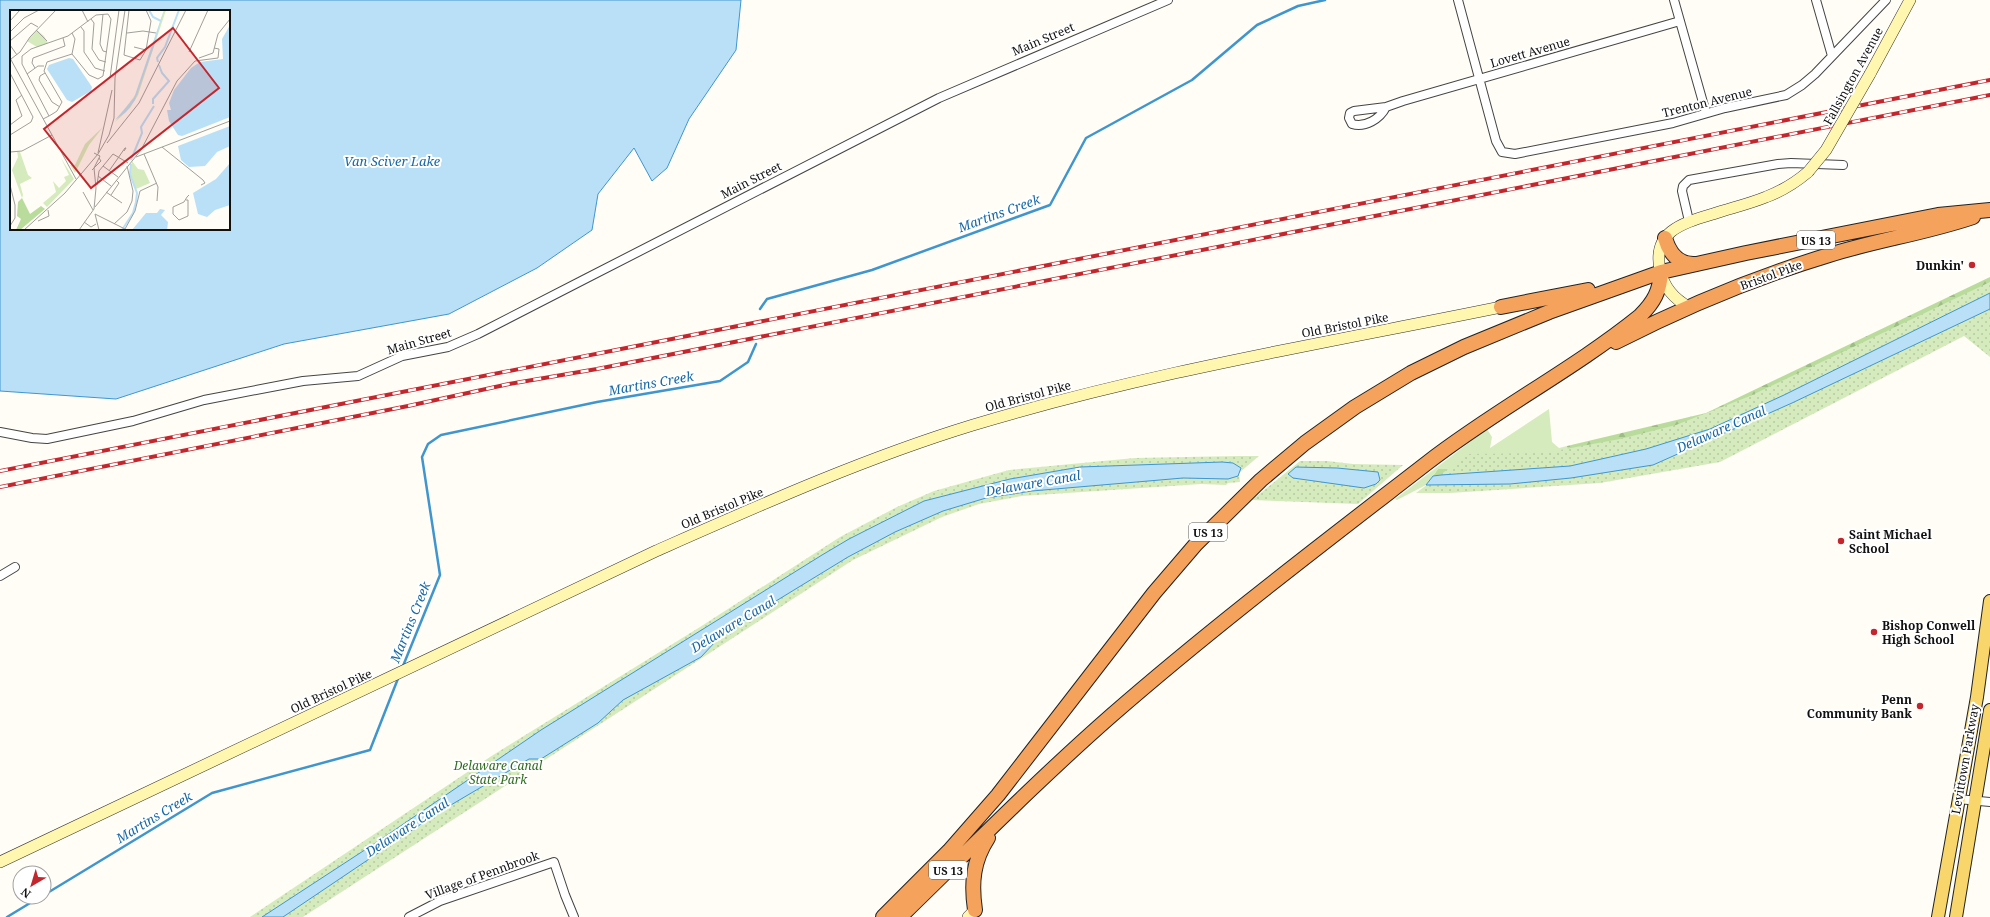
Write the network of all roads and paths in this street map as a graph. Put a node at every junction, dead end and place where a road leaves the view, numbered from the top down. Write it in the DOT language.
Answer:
graph roads {
  1 [pos="1168,0"];
  2 [pos="1458,0"];
  3 [pos="1674,0"];
  4 [pos="1816,0"];
  5 [pos="1886,0"];
  6 [pos="1910,0"];
  7 [pos="1680,21"];
  8 [pos="1832,56"];
  9 [pos="1478,79"];
  10 [pos="1386,107"];
  11 [pos="1706,113"];
  12 [pos="1843,165"];
  13 [pos="1990,211"];
  14 [pos="1689,221"];
  15 [pos="1665,238"];
  16 [pos="1697,264"];
  17 [pos="1661,272"];
  18 [pos="1638,280"];
  19 [pos="1500,307"];
  20 [pos="1689,308"];
  21 [pos="1565,370"];
  22 [pos="0,432"];
  23 [pos="15,567"];
  24 [pos="0,576"];
  25 [pos="1990,601"];
  26 [pos="1990,710"];
  27 [pos="1958,799"];
  28 [pos="1975,802"];
  29 [pos="1990,802"];
  30 [pos="997,824"];
  31 [pos="0,862"];
  32 [pos="975,914"];
  33 [pos="414,916"];
  34 [pos="574,917"];
  35 [pos="883,917"];
  36 [pos="900,917"];
  37 [pos="1938,917"];
  38 [pos="1956,917"];
  1 -- 22 [label="street, Main Street"];
  2 -- 9 [label="street"];
  3 -- 7 [label="street"];
  4 -- 8 [label="street"];
  5 -- 8 [label="street, Trenton Avenue"];
  6 -- 14 [label="main road, Fallsington Avenue, bridge"];
  7 -- 9 [label="street, Lovett Avenue"];
  7 -- 11 [label="street"];
  8 -- 11 [label="street, Trenton Avenue"];
  9 -- 10 [label="street, Lovett Avenue"];
  9 -- 11 [label="street, Trenton Avenue"];
  12 -- 14 [label="street"];
  13 -- 16 [label="highway, Bristol Pike / US 13"];
  13 -- 20 [label="highway, Bristol Pike / US 13"];
  14 -- 15 [label="main road, Fallsington Avenue"];
  15 -- 16 [label="highway"];
  15 -- 17 [label="main road"];
  16 -- 17 [label="highway, Bristol Pike / US 13"];
  17 -- 18 [label="highway, US 13"];
  17 -- 20 [label="main road"];
  17 -- 21 [label="highway"];
  18 -- 19 [label="highway"];
  18 -- 35 [label="highway, US 13"];
  19 -- 31 [label="main road, Old Bristol Pike"];
  20 -- 21 [label="highway, Bristol Pike / US 13"];
  21 -- 30 [label="highway, US 13"];
  23 -- 24 [label="street"];
  25 -- 27 [label="main road, Levittown Parkway"];
  26 -- 28 [label="main road, Levittown Parkway"];
  27 -- 28 [label="street"];
  27 -- 37 [label="main road, Levittown Parkway"];
  28 -- 29 [label="street"];
  28 -- 38 [label="main road, Levittown Parkway"];
  30 -- 32 [label="highway"];
  30 -- 36 [label="highway, US 13"];
  33 -- 34 [label="street, Village of Pennbrook"];
}
